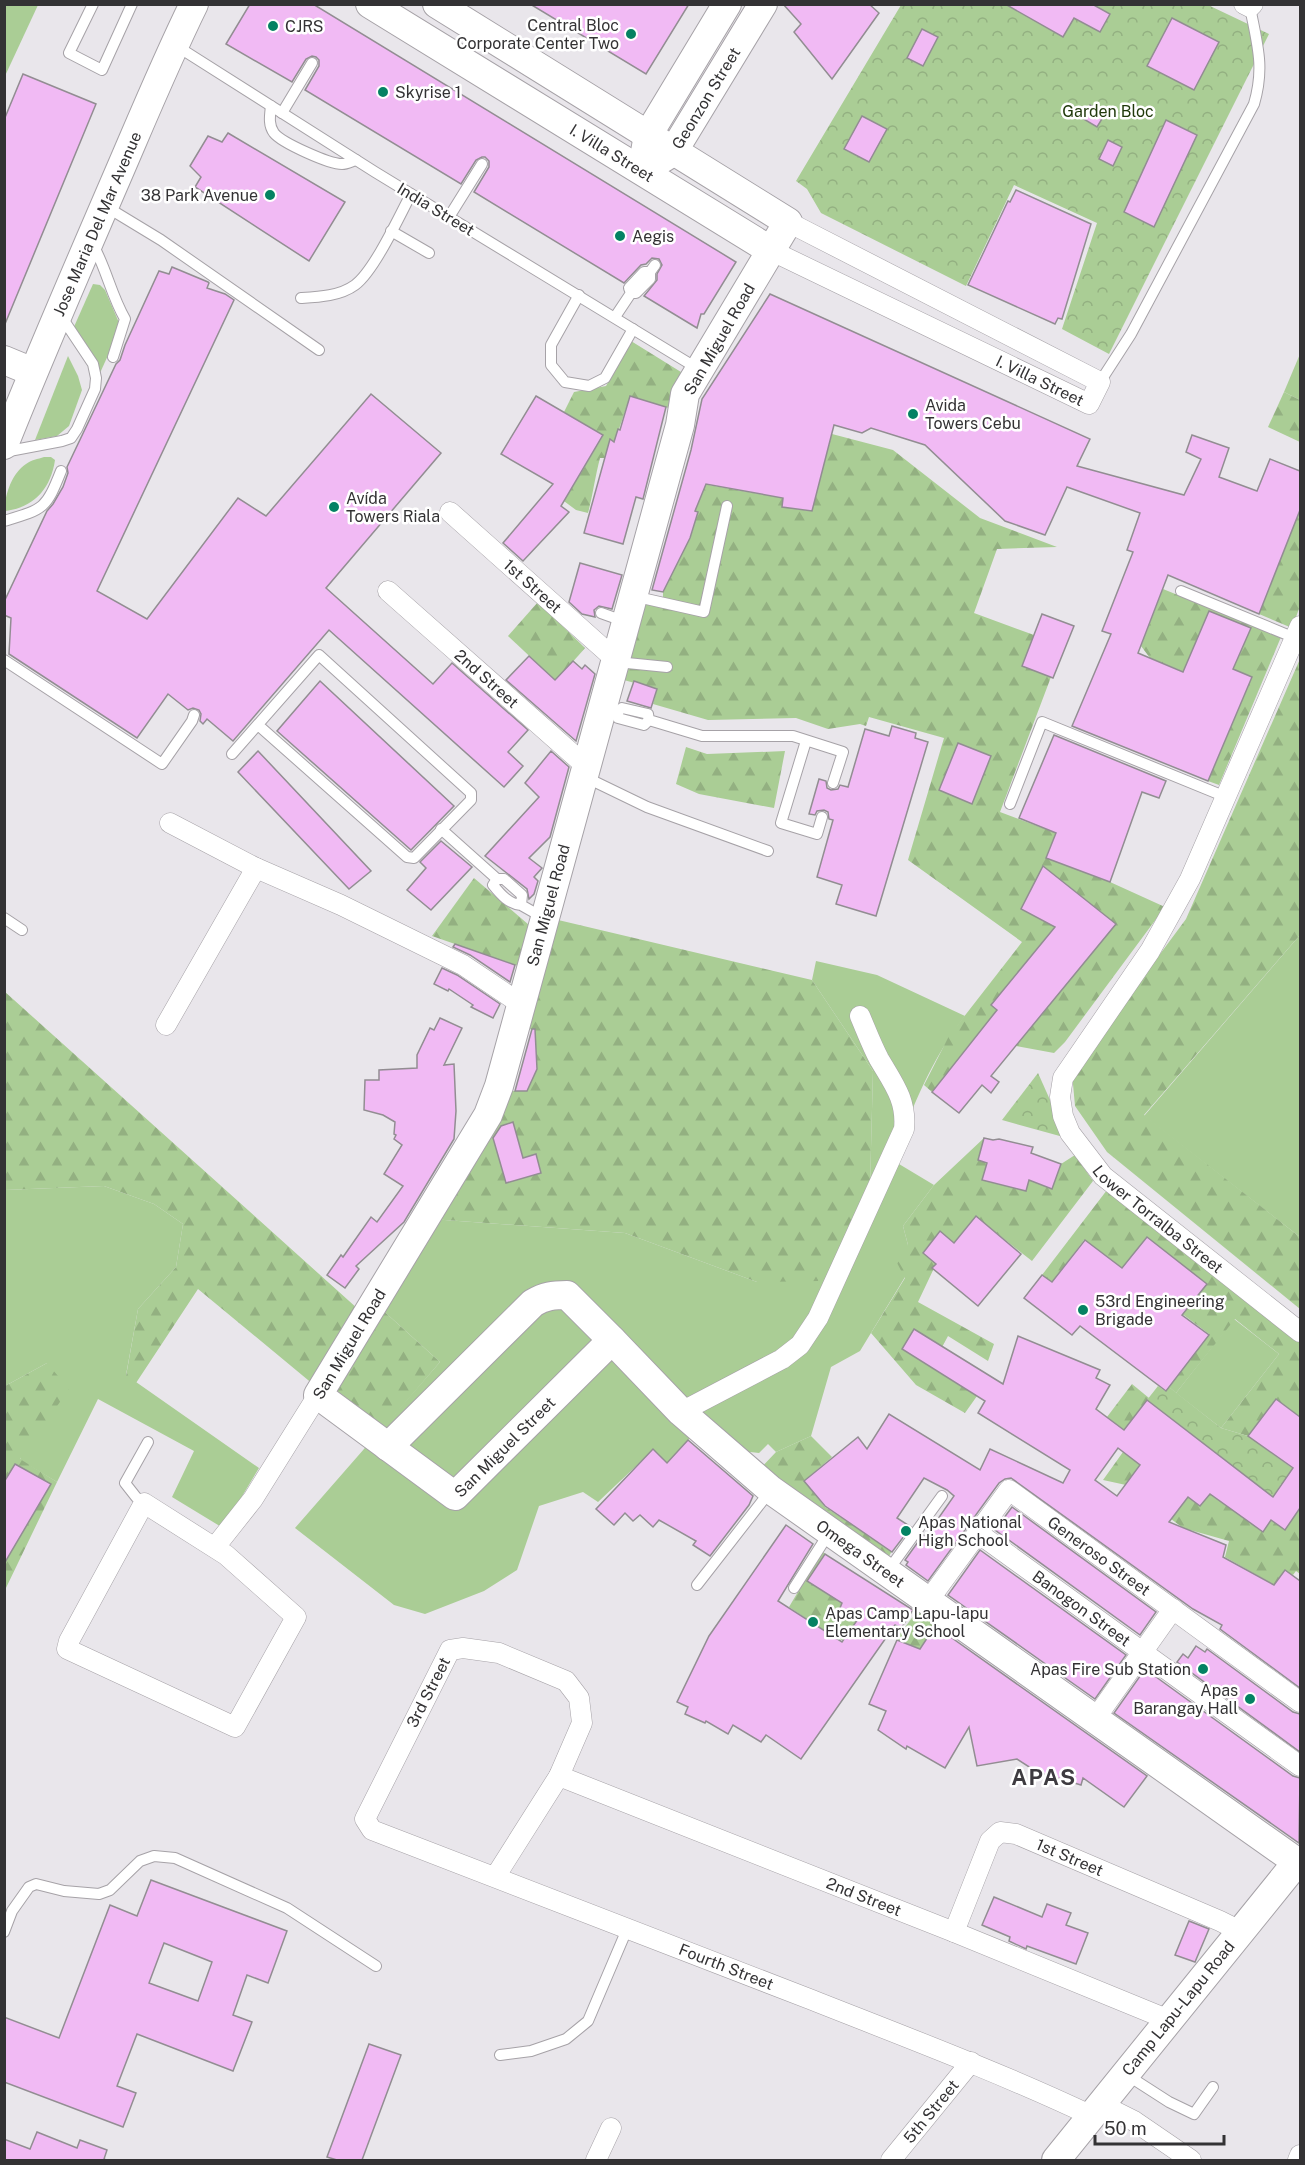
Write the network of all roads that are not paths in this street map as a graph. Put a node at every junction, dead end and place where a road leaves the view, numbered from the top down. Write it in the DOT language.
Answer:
graph roads {
  1 [pos="93,4"];
  2 [pos="132,4"];
  3 [pos="194,4"];
  4 [pos="370,4"];
  5 [pos="438,4"];
  6 [pos="727,4"];
  7 [pos="763,4"];
  8 [pos="1249,5"];
  9 [pos="174,45"];
  10 [pos="312,63"];
  11 [pos="271,106"];
  12 [pos="282,113"];
  13 [pos="648,135"];
  14 [pos="673,152"];
  15 [pos="356,160"];
  16 [pos="482,164"];
  17 [pos="643,172"];
  18 [pos="411,194"];
  19 [pos="105,206"];
  20 [pos="448,217"];
  21 [pos="788,222"];
  22 [pos="391,231"];
  23 [pos="90,240"];
  24 [pos="770,250"];
  25 [pos="429,253"];
  26 [pos="652,268"];
  27 [pos="579,295"];
  28 [pos="301,298"];
  29 [pos="946,304"];
  30 [pos="59,313"];
  31 [pos="615,317"];
  32 [pos="633,328"];
  33 [pos="932,329"];
  34 [pos="319,351"];
  35 [pos="113,357"];
  36 [pos="4,360"];
  37 [pos="1060,361"];
  38 [pos="700,370"];
  39 [pos="33,372"];
  40 [pos="1100,382"];
  41 [pos="1048,386"];
  42 [pos="4,445"];
  43 [pos="4,452"];
  44 [pos="61,471"];
  45 [pos="727,506"];
  46 [pos="450,512"];
  47 [pos="4,520"];
  48 [pos="388,591"];
  49 [pos="1181,591"];
  50 [pos="620,610"];
  51 [pos="1298,632"];
  52 [pos="4,660"];
  53 [pos="615,661"];
  54 [pos="667,666"];
  55 [pos="610,710"];
  56 [pos="194,715"];
  57 [pos="258,725"];
  58 [pos="806,741"];
  59 [pos="232,754"];
  60 [pos="585,771"];
  61 [pos="833,783"];
  62 [pos="1226,797"];
  63 [pos="1010,804"];
  64 [pos="822,817"];
  65 [pos="170,823"];
  66 [pos="441,829"];
  67 [pos="768,851"];
  68 [pos="256,868"];
  69 [pos="533,911"];
  70 [pos="4,918"];
  71 [pos="22,930"];
  72 [pos="521,1004"];
  73 [pos="860,1016"];
  74 [pos="166,1025"];
  75 [pos="1300,1332"];
  76 [pos="612,1340"];
  77 [pos="318,1395"];
  78 [pos="681,1412"];
  79 [pos="148,1442"];
  80 [pos="388,1447"];
  81 [pos="771,1490"];
  82 [pos="942,1496"];
  83 [pos="144,1503"];
  84 [pos="830,1532"];
  85 [pos="978,1533"];
  86 [pos="215,1547"];
  87 [pos="887,1573"];
  88 [pos="697,1585"];
  89 [pos="794,1588"];
  90 [pos="928,1601"];
  91 [pos="1173,1610"];
  92 [pos="1143,1652"];
  93 [pos="1300,1702"];
  94 [pos="1095,1719"];
  95 [pos="1300,1766"];
  96 [pos="559,1776"];
  97 [pos="364,1819"];
  98 [pos="1299,1860"];
  99 [pos="495,1877"];
  100 [pos="628,1928"];
  101 [pos="1240,1931"];
  102 [pos="4,1932"];
  103 [pos="954,1932"];
  104 [pos="376,1966"];
  105 [pos="1169,2020"];
  106 [pos="500,2055"];
  107 [pos="971,2062"];
  108 [pos="1125,2073"];
  109 [pos="1213,2087"];
  110 [pos="1096,2110"];
  111 [pos="611,2128"];
  112 [pos="1300,2155"];
  113 [pos="596,2160"];
  114 [pos="891,2160"];
  115 [pos="1056,2160"];
  116 [pos="1191,2160"];
  117 [pos="1298,2160"];
  1 -- 2 [label="lane"];
  3 -- 9 [label="street, Jose Maria Del Mar Avenue"];
  4 -- 17 [label="street, I. Villa Street"];
  5 -- 13 [label="street, I. Villa Street"];
  6 -- 13 [label="street, Geonzon Street"];
  7 -- 14 [label="street, Geonzon Street"];
  8 -- 40 [label="lane"];
  9 -- 11 [label="lane, India Street"];
  9 -- 19 [label="street, Jose Maria Del Mar Avenue"];
  10 -- 12 [label="lane"];
  11 -- 12 [label="lane, India Street"];
  11 -- 15 [label="lane"];
  12 -- 15 [label="lane, India Street"];
  13 -- 14 [label="street, I. Villa Street"];
  13 -- 17 [label="street, Geonzon Street"];
  14 -- 17 [label="street, Geonzon Street"];
  14 -- 21 [label="street, I. Villa Street"];
  15 -- 18 [label="lane, India Street"];
  16 -- 20 [label="lane"];
  17 -- 24 [label="street, I. Villa Street"];
  18 -- 20 [label="lane, India Street"];
  18 -- 22 [label="lane"];
  19 -- 23 [label="street, Jose Maria Del Mar Avenue"];
  19 -- 34 [label="lane"];
  20 -- 27 [label="lane, India Street"];
  21 -- 24 [label="street, San Miguel Road"];
  21 -- 29 [label="street, I. Villa Street"];
  22 -- 25 [label="lane"];
  22 -- 28 [label="lane"];
  23 -- 30 [label="street, Jose Maria Del Mar Avenue"];
  23 -- 35 [label="lane"];
  24 -- 33 [label="street, I. Villa Street"];
  24 -- 38 [label="street, San Miguel Road"];
  26 -- 31 [label="lane"];
  27 -- 31 [label="lane, India Street"];
  27 -- 32 [label="lane"];
  29 -- 33 [label="street"];
  29 -- 37 [label="street, I. Villa Street"];
  30 -- 39 [label="street, Jose Maria Del Mar Avenue"];
  30 -- 43 [label="lane"];
  31 -- 32 [label="lane, India Street"];
  32 -- 38 [label="lane, India Street"];
  33 -- 41 [label="street, I. Villa Street"];
  36 -- 39 [label="street"];
  37 -- 40 [label="street, I. Villa Street"];
  37 -- 41 [label="street"];
  38 -- 50 [label="street, San Miguel Road"];
  39 -- 42 [label="street, Jose Maria Del Mar Avenue"];
  40 -- 41 [label="street, I. Villa Street"];
  44 -- 47 [label="lane"];
  45 -- 50 [label="lane"];
  46 -- 53 [label="street, 1st Street"];
  48 -- 60 [label="street, 2nd Street"];
  49 -- 51 [label="lane"];
  50 -- 53 [label="street, San Miguel Road"];
  51 -- 62 [label="street"];
  52 -- 56 [label="lane"];
  53 -- 54 [label="lane"];
  53 -- 55 [label="street, San Miguel Road"];
  55 -- 58 [label="lane"];
  55 -- 60 [label="street, San Miguel Road"];
  57 -- 59 [label="lane"];
  57 -- 66 [label="lane"];
  57 -- 66 [label="lane"];
  58 -- 61 [label="lane"];
  58 -- 64 [label="lane"];
  60 -- 67 [label="lane"];
  60 -- 69 [label="street, San Miguel Road"];
  62 -- 63 [label="lane"];
  62 -- 75 [label="street, Lower Torralba Street"];
  65 -- 68 [label="street"];
  66 -- 69 [label="lane"];
  68 -- 72 [label="street"];
  68 -- 74 [label="street"];
  69 -- 72 [label="street, San Miguel Road"];
  70 -- 71 [label="lane"];
  72 -- 77 [label="street, San Miguel Road"];
  73 -- 78 [label="street"];
  76 -- 78 [label="street, Omega Street"];
  76 -- 80 [label="street, Omega Street"];
  76 -- 80 [label="street, San Miguel Street"];
  77 -- 80 [label="street, San Miguel Street"];
  77 -- 86 [label="street, San Miguel Road"];
  78 -- 81 [label="street, Omega Street"];
  79 -- 83 [label="lane"];
  81 -- 84 [label="street, Omega Street"];
  81 -- 88 [label="lane"];
  82 -- 87 [label="lane"];
  83 -- 86 [label="street"];
  83 -- 86 [label="street"];
  84 -- 87 [label="street, Omega Street"];
  84 -- 89 [label="lane"];
  85 -- 90 [label="street, Generoso Street"];
  85 -- 91 [label="street, Generoso Street"];
  85 -- 92 [label="street, Banogon Street"];
  87 -- 90 [label="street, Omega Street"];
  90 -- 94 [label="street, Omega Street"];
  91 -- 92 [label="street"];
  91 -- 93 [label="street, Generoso Street"];
  92 -- 94 [label="street"];
  92 -- 95 [label="street, Banogon Street"];
  94 -- 98 [label="street, Omega Street"];
  96 -- 97 [label="street, 3rd Street"];
  96 -- 99 [label="street, 3rd Street"];
  96 -- 103 [label="street, 2nd Street"];
  97 -- 99 [label="street, Fourth Street"];
  98 -- 101 [label="street, Camp Lapu-Lapu Road"];
  99 -- 100 [label="street, Fourth Street"];
  100 -- 106 [label="lane"];
  100 -- 107 [label="street, Fourth Street"];
  101 -- 103 [label="street, 1st Street"];
  101 -- 105 [label="street, Camp Lapu-Lapu Road"];
  102 -- 104 [label="lane"];
  103 -- 105 [label="street, 2nd Street"];
  105 -- 108 [label="street, Camp Lapu-Lapu Road"];
  107 -- 110 [label="street, Fourth Street"];
  107 -- 114 [label="street, 5th Street"];
  108 -- 109 [label="lane"];
  108 -- 110 [label="street, Camp Lapu-Lapu Road"];
  110 -- 115 [label="street, Camp Lapu-Lapu Road"];
  110 -- 116 [label="street, Fourth Street"];
  111 -- 113 [label="street"];
  112 -- 117 [label="street"];
}
